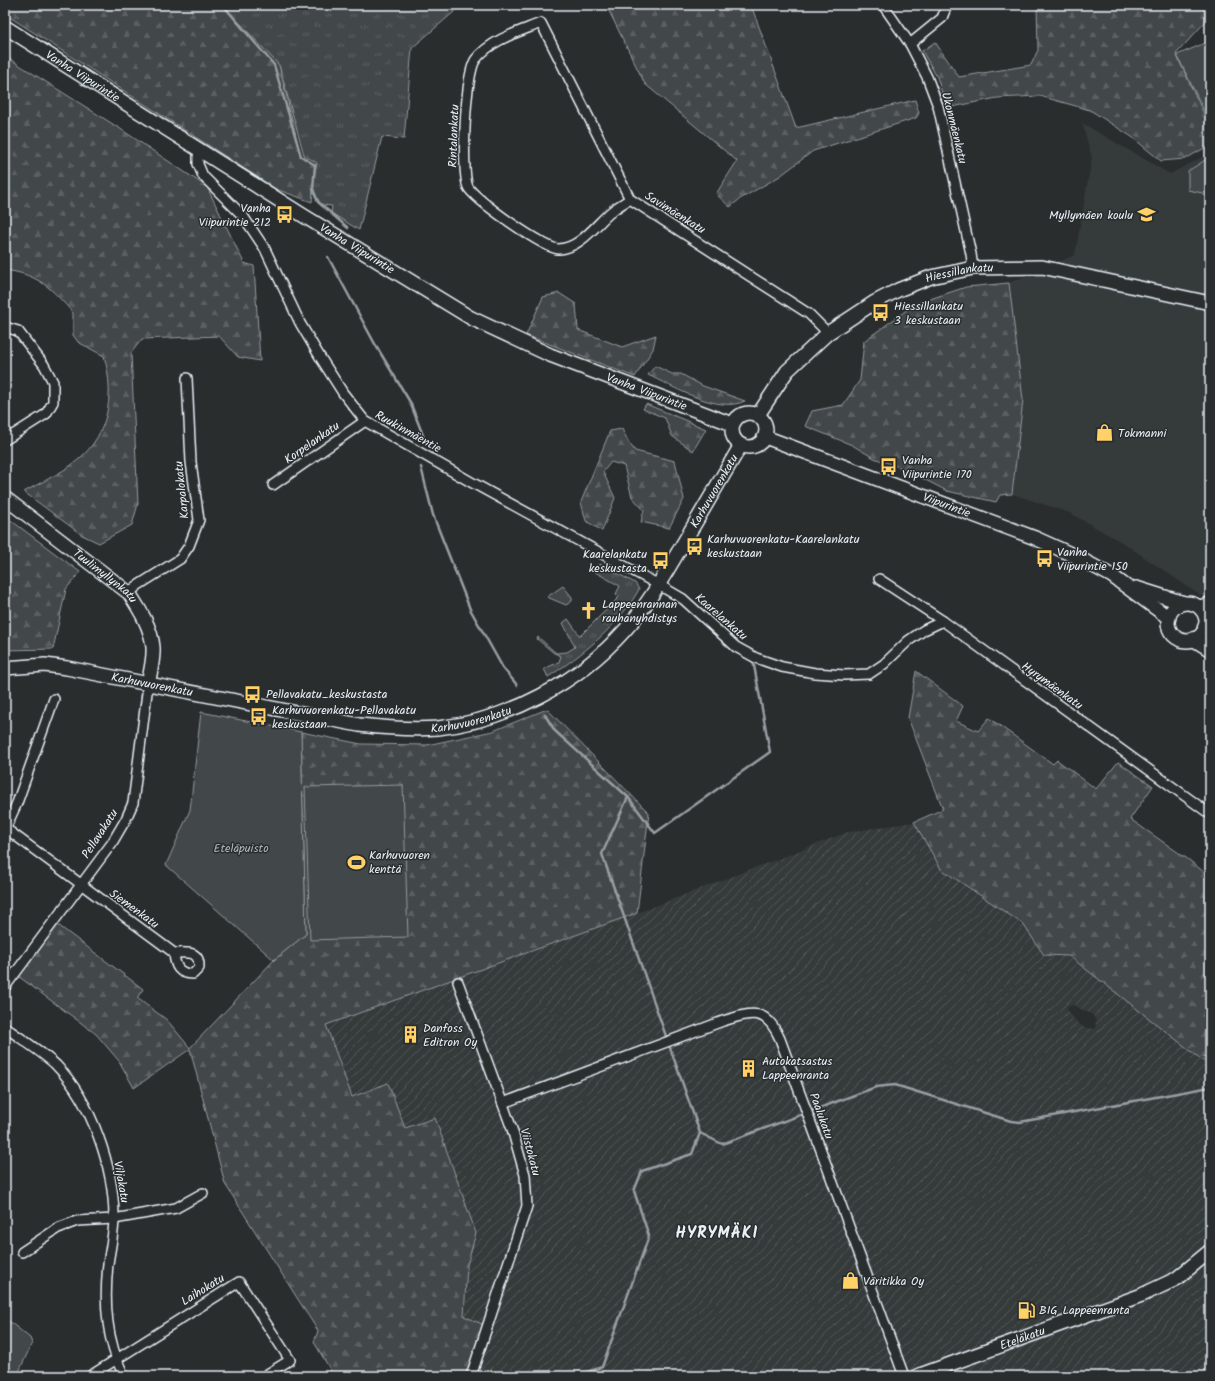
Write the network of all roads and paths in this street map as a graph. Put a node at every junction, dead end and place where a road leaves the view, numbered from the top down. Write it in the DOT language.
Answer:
graph roads {
  1 [pos="883,5"];
  2 [pos="947,5"];
  3 [pos="541,23"];
  4 [pos="5,27"];
  5 [pos="910,44"];
  6 [pos="200,150"];
  7 [pos="630,199"];
  8 [pos="972,268"];
  9 [pos="1210,304"];
  10 [pos="5,326"];
  11 [pos="828,333"];
  12 [pos="187,378"];
  13 [pos="758,415"];
  14 [pos="365,421"];
  15 [pos="732,424"];
  16 [pos="765,437"];
  17 [pos="5,440"];
  18 [pos="741,445"];
  19 [pos="273,485"];
  20 [pos="5,498"];
  21 [pos="879,579"];
  22 [pos="659,584"];
  23 [pos="1124,584"];
  24 [pos="129,593"];
  25 [pos="1210,601"];
  26 [pos="1190,604"];
  27 [pos="1169,618"];
  28 [pos="943,622"];
  29 [pos="1208,625"];
  30 [pos="1194,639"];
  31 [pos="1210,649"];
  32 [pos="5,668"];
  33 [pos="148,685"];
  34 [pos="54,700"];
  35 [pos="1210,814"];
  36 [pos="5,828"];
  37 [pos="80,884"];
  38 [pos="174,953"];
  39 [pos="458,982"];
  40 [pos="5,987"];
  41 [pos="5,1027"];
  42 [pos="503,1103"];
  43 [pos="203,1193"];
  44 [pos="114,1219"];
  45 [pos="1210,1251"];
  46 [pos="22,1252"];
  47 [pos="116,1359"];
  48 [pos="90,1376"];
  49 [pos="124,1376"];
  50 [pos="264,1376"];
  51 [pos="471,1376"];
  52 [pos="904,1376"];
  53 [pos="917,1376"];
  1 -- 5 [label="street, Ukonmäenkatu"];
  2 -- 5 [label="street"];
  3 -- 7 [label="street, Savimäenkatu"];
  3 -- 7 [label="street, Rintalankatu"];
  4 -- 6 [label="street, Vanha Viipurintie"];
  5 -- 8 [label="street, Ukonmäenkatu"];
  6 -- 14 [label="street, Ruukinmäentie"];
  6 -- 15 [label="street, Vanha Viipurintie"];
  7 -- 11 [label="street, Savimäenkatu"];
  8 -- 9 [label="street, Hiessillankatu"];
  8 -- 11 [label="street, Hiessillankatu"];
  10 -- 17 [label="street"];
  11 -- 13 [label="street, Hiessillankatu"];
  12 -- 24 [label="street, Karpalokatu"];
  13 -- 15 [label="street"];
  13 -- 16 [label="street"];
  14 -- 19 [label="street, Korpelankatu"];
  14 -- 22 [label="street, Ruukinmäentie"];
  15 -- 18 [label="street"];
  16 -- 18 [label="street"];
  16 -- 23 [label="street, Viipurintie"];
  18 -- 22 [label="street, Karhuvuorenkatu"];
  20 -- 24 [label="street, Tuulimyllynkatu"];
  21 -- 28 [label="street, Hyrymäenkatu"];
  22 -- 28 [label="street, Kaarelankatu"];
  22 -- 33 [label="street, Karhuvuorenkatu"];
  23 -- 26 [label="street, Viipurintie"];
  23 -- 27 [label="street, Viipurintie"];
  24 -- 33 [label="street, Tuulimyllynkatu"];
  25 -- 26 [label="street"];
  26 -- 27 [label="street"];
  26 -- 29 [label="street"];
  27 -- 30 [label="street"];
  28 -- 35 [label="street, Hyrymäenkatu"];
  29 -- 30 [label="street"];
  30 -- 31 [label="main road"];
  32 -- 33 [label="street, Karhuvuorenkatu"];
  33 -- 37 [label="street, Pellavakatu"];
  34 -- 36 [label="street"];
  36 -- 37 [label="street, Siemenkatu"];
  37 -- 38 [label="street, Siemenkatu"];
  37 -- 40 [label="street, Pellavakatu"];
  39 -- 42 [label="street, Viistokatu"];
  41 -- 44 [label="street, Viljakatu"];
  42 -- 51 [label="street, Viistokatu"];
  42 -- 52 [label="street, Paalukatu"];
  43 -- 44 [label="street"];
  44 -- 46 [label="street"];
  44 -- 47 [label="street, Viljakatu"];
  45 -- 53 [label="street, Eteläkatu"];
  47 -- 48 [label="street"];
  47 -- 49 [label="street, Viljakatu"];
  47 -- 50 [label="street, Laihokatu"];
}
